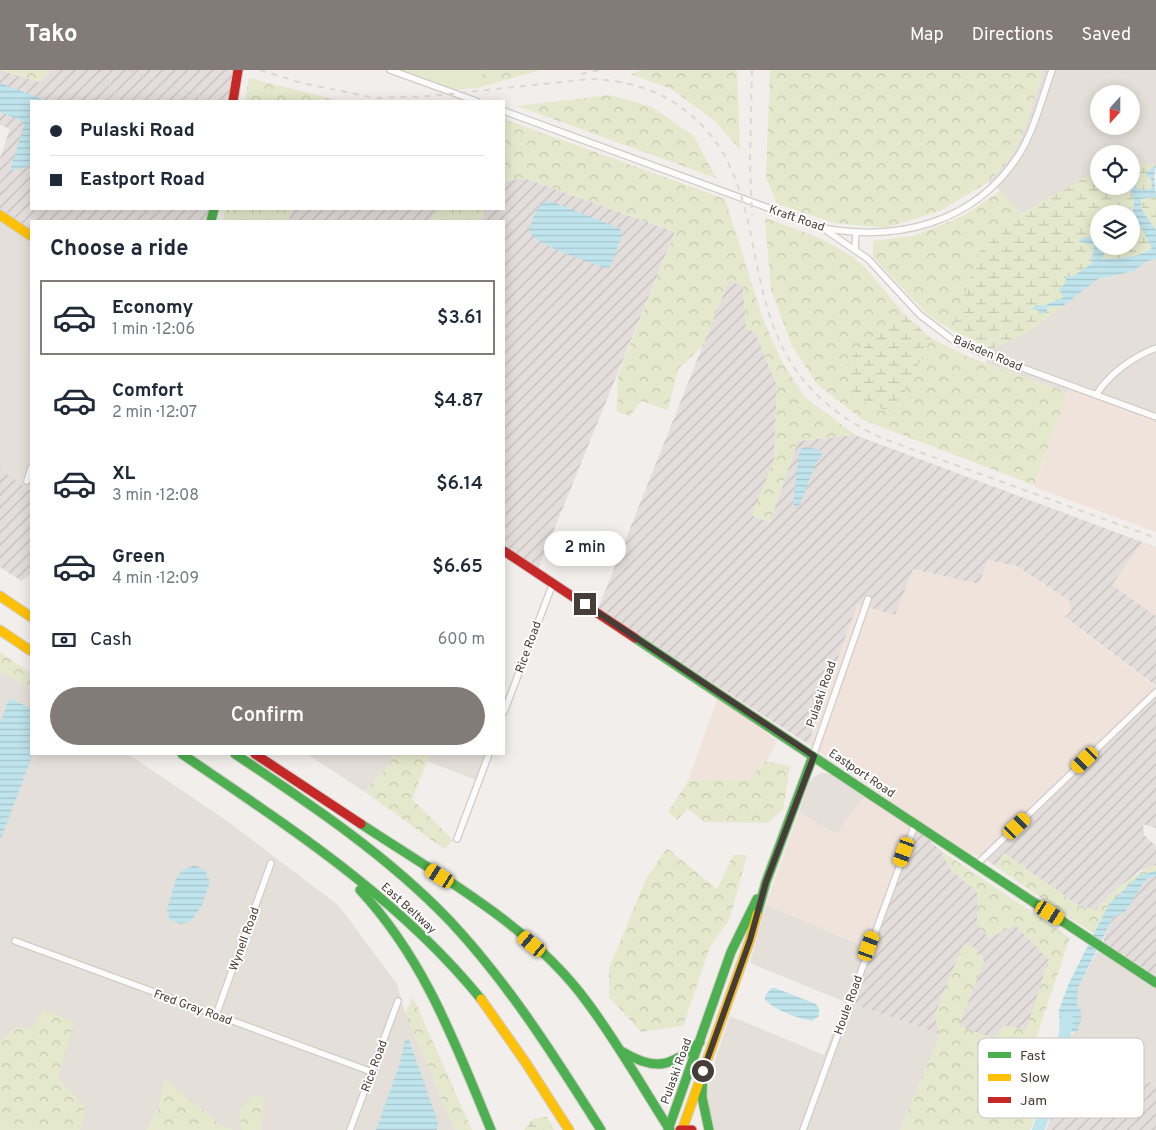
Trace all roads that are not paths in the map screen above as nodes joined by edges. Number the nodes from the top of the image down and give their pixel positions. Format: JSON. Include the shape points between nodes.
{"nodes":[{"id":1,"x":238,"y":70,"type":"edge"},
{"id":2,"x":390,"y":70,"type":"edge"},
{"id":3,"x":1052,"y":70,"type":"edge"},
{"id":4,"x":233,"y":100,"type":"edge"},
{"id":5,"x":473,"y":100,"type":"edge"},
{"id":6,"x":505,"y":111,"type":"edge"},
{"id":7,"x":0,"y":215,"type":"edge"},
{"id":8,"x":822,"y":228,"type":"junction"},
{"id":9,"x":856,"y":233,"type":"junction"},
{"id":10,"x":30,"y":235,"type":"edge"},
{"id":11,"x":855,"y":249,"type":"junction"},
{"id":12,"x":1156,"y":348,"type":"edge"},
{"id":13,"x":1096,"y":395,"type":"junction"},
{"id":14,"x":1156,"y":418,"type":"edge"},
{"id":15,"x":30,"y":471,"type":"edge"},
{"id":16,"x":27,"y":481,"type":"dead end"},
{"id":17,"x":505,"y":552,"type":"edge"},
{"id":18,"x":553,"y":583,"type":"junction"},
{"id":19,"x":0,"y":592,"type":"edge"},
{"id":20,"x":0,"y":596,"type":"edge"},
{"id":21,"x":868,"y":599,"type":"dead end"},
{"id":22,"x":30,"y":610,"type":"edge"},
{"id":23,"x":30,"y":616,"type":"edge"},
{"id":24,"x":0,"y":630,"type":"edge"},
{"id":25,"x":30,"y":650,"type":"edge"},
{"id":26,"x":1156,"y":692,"type":"edge"},
{"id":27,"x":505,"y":709,"type":"edge"},
{"id":28,"x":183,"y":755,"type":"edge"},
{"id":29,"x":236,"y":755,"type":"edge"},
{"id":30,"x":257,"y":755,"type":"edge"},
{"id":31,"x":488,"y":755,"type":"edge"},
{"id":32,"x":814,"y":756,"type":"junction"},
{"id":33,"x":915,"y":824,"type":"junction"},
{"id":34,"x":306,"y":839,"type":"junction"},
{"id":35,"x":457,"y":839,"type":"dead end"},
{"id":36,"x":271,"y":863,"type":"dead end"},
{"id":37,"x":976,"y":865,"type":"junction"},
{"id":38,"x":766,"y":882,"type":"junction"},
{"id":39,"x":15,"y":941,"type":"dead end"},
{"id":40,"x":1156,"y":983,"type":"edge"},
{"id":41,"x":398,"y":1001,"type":"dead end"},
{"id":42,"x":216,"y":1015,"type":"junction"},
{"id":43,"x":700,"y":1042,"type":"junction"},
{"id":44,"x":619,"y":1049,"type":"junction"},
{"id":45,"x":703,"y":1071,"type":"junction"},
{"id":46,"x":372,"y":1072,"type":"junction"},
{"id":47,"x":669,"y":1129,"type":"edge"},
{"id":48,"x":350,"y":1130,"type":"edge"},
{"id":49,"x":492,"y":1130,"type":"edge"},
{"id":50,"x":570,"y":1130,"type":"edge"},
{"id":51,"x":601,"y":1130,"type":"edge"},
{"id":52,"x":684,"y":1130,"type":"edge"},
{"id":53,"x":709,"y":1130,"type":"edge"},
{"id":54,"x":803,"y":1130,"type":"edge"}],
"edges":[{"from":1,"to":4,"type":"main road"},
{"from":2,"to":5,"type":"street"},
{"from":3,"to":9,"type":"street","name":"Kraft Road","via":[[1019,154],[984,194],[950,216],[926,225],[879,234]]},
{"from":6,"to":8,"type":"street","name":"Kraft Road"},
{"from":7,"to":10,"type":"main road"},
{"from":8,"to":9,"type":"street","name":"Kraft Road"},
{"from":8,"to":11,"type":"street","name":"Baisden Road"},
{"from":9,"to":11,"type":"street"},
{"from":11,"to":13,"type":"street","name":"Baisden Road","via":[[942,333],[982,353]]},
{"from":12,"to":13,"type":"street","via":[[1140,354],[1124,366]]},
{"from":13,"to":14,"type":"street","name":"Baisden Road"},
{"from":15,"to":16,"type":"street"},
{"from":17,"to":18,"type":"main road","name":"Eastport Road"},
{"from":18,"to":27,"type":"street","name":"Rice Road"},
{"from":18,"to":32,"type":"main road","name":"Eastport Road"},
{"from":19,"to":22,"type":"main road"},
{"from":20,"to":23,"type":"main road"},
{"from":21,"to":32,"type":"street","name":"Pulaski Road"},
{"from":24,"to":25,"type":"main road"},
{"from":26,"to":37,"type":"street"},
{"from":28,"to":34,"type":"main road","name":"East Beltway"},
{"from":29,"to":51,"type":"main road","name":"East Beltway","via":[[368,846],[420,892],[475,949],[538,1032]]},
{"from":30,"to":44,"type":"main road","via":[[486,907],[547,957],[587,1001]]},
{"from":31,"to":35,"type":"street"},
{"from":32,"to":33,"type":"main road","name":"Eastport Road"},
{"from":32,"to":38,"type":"main road","name":"Pulaski Road"},
{"from":33,"to":37,"type":"main road","name":"Eastport Road"},
{"from":33,"to":54,"type":"street","name":"Houle Road"},
{"from":34,"to":49,"type":"main road","via":[[379,908],[400,936],[449,1030]]},
{"from":34,"to":50,"type":"main road","name":"East Beltway","via":[[393,908],[446,958],[516,1047]]},
{"from":36,"to":42,"type":"street","name":"Wynell Road"},
{"from":37,"to":40,"type":"main road","name":"Eastport Road"},
{"from":38,"to":43,"type":"main road","name":"Pulaski Road","via":[[732,952]]},
{"from":38,"to":45,"type":"main road","name":"Pulaski Road","via":[[750,940]]},
{"from":39,"to":42,"type":"street","name":"Fred Gray Road"},
{"from":41,"to":46,"type":"street","name":"Rice Road"},
{"from":42,"to":46,"type":"street","name":"Fred Gray Road"},
{"from":43,"to":44,"type":"main road","via":[[682,1059],[669,1064],[635,1060]]},
{"from":43,"to":47,"type":"main road","name":"Pulaski Road"},
{"from":44,"to":47,"type":"main road"},
{"from":45,"to":52,"type":"main road","name":"Pulaski Road"},
{"from":45,"to":53,"type":"main road","via":[[702,1097]]},
{"from":46,"to":48,"type":"street","name":"Rice Road"}]}
